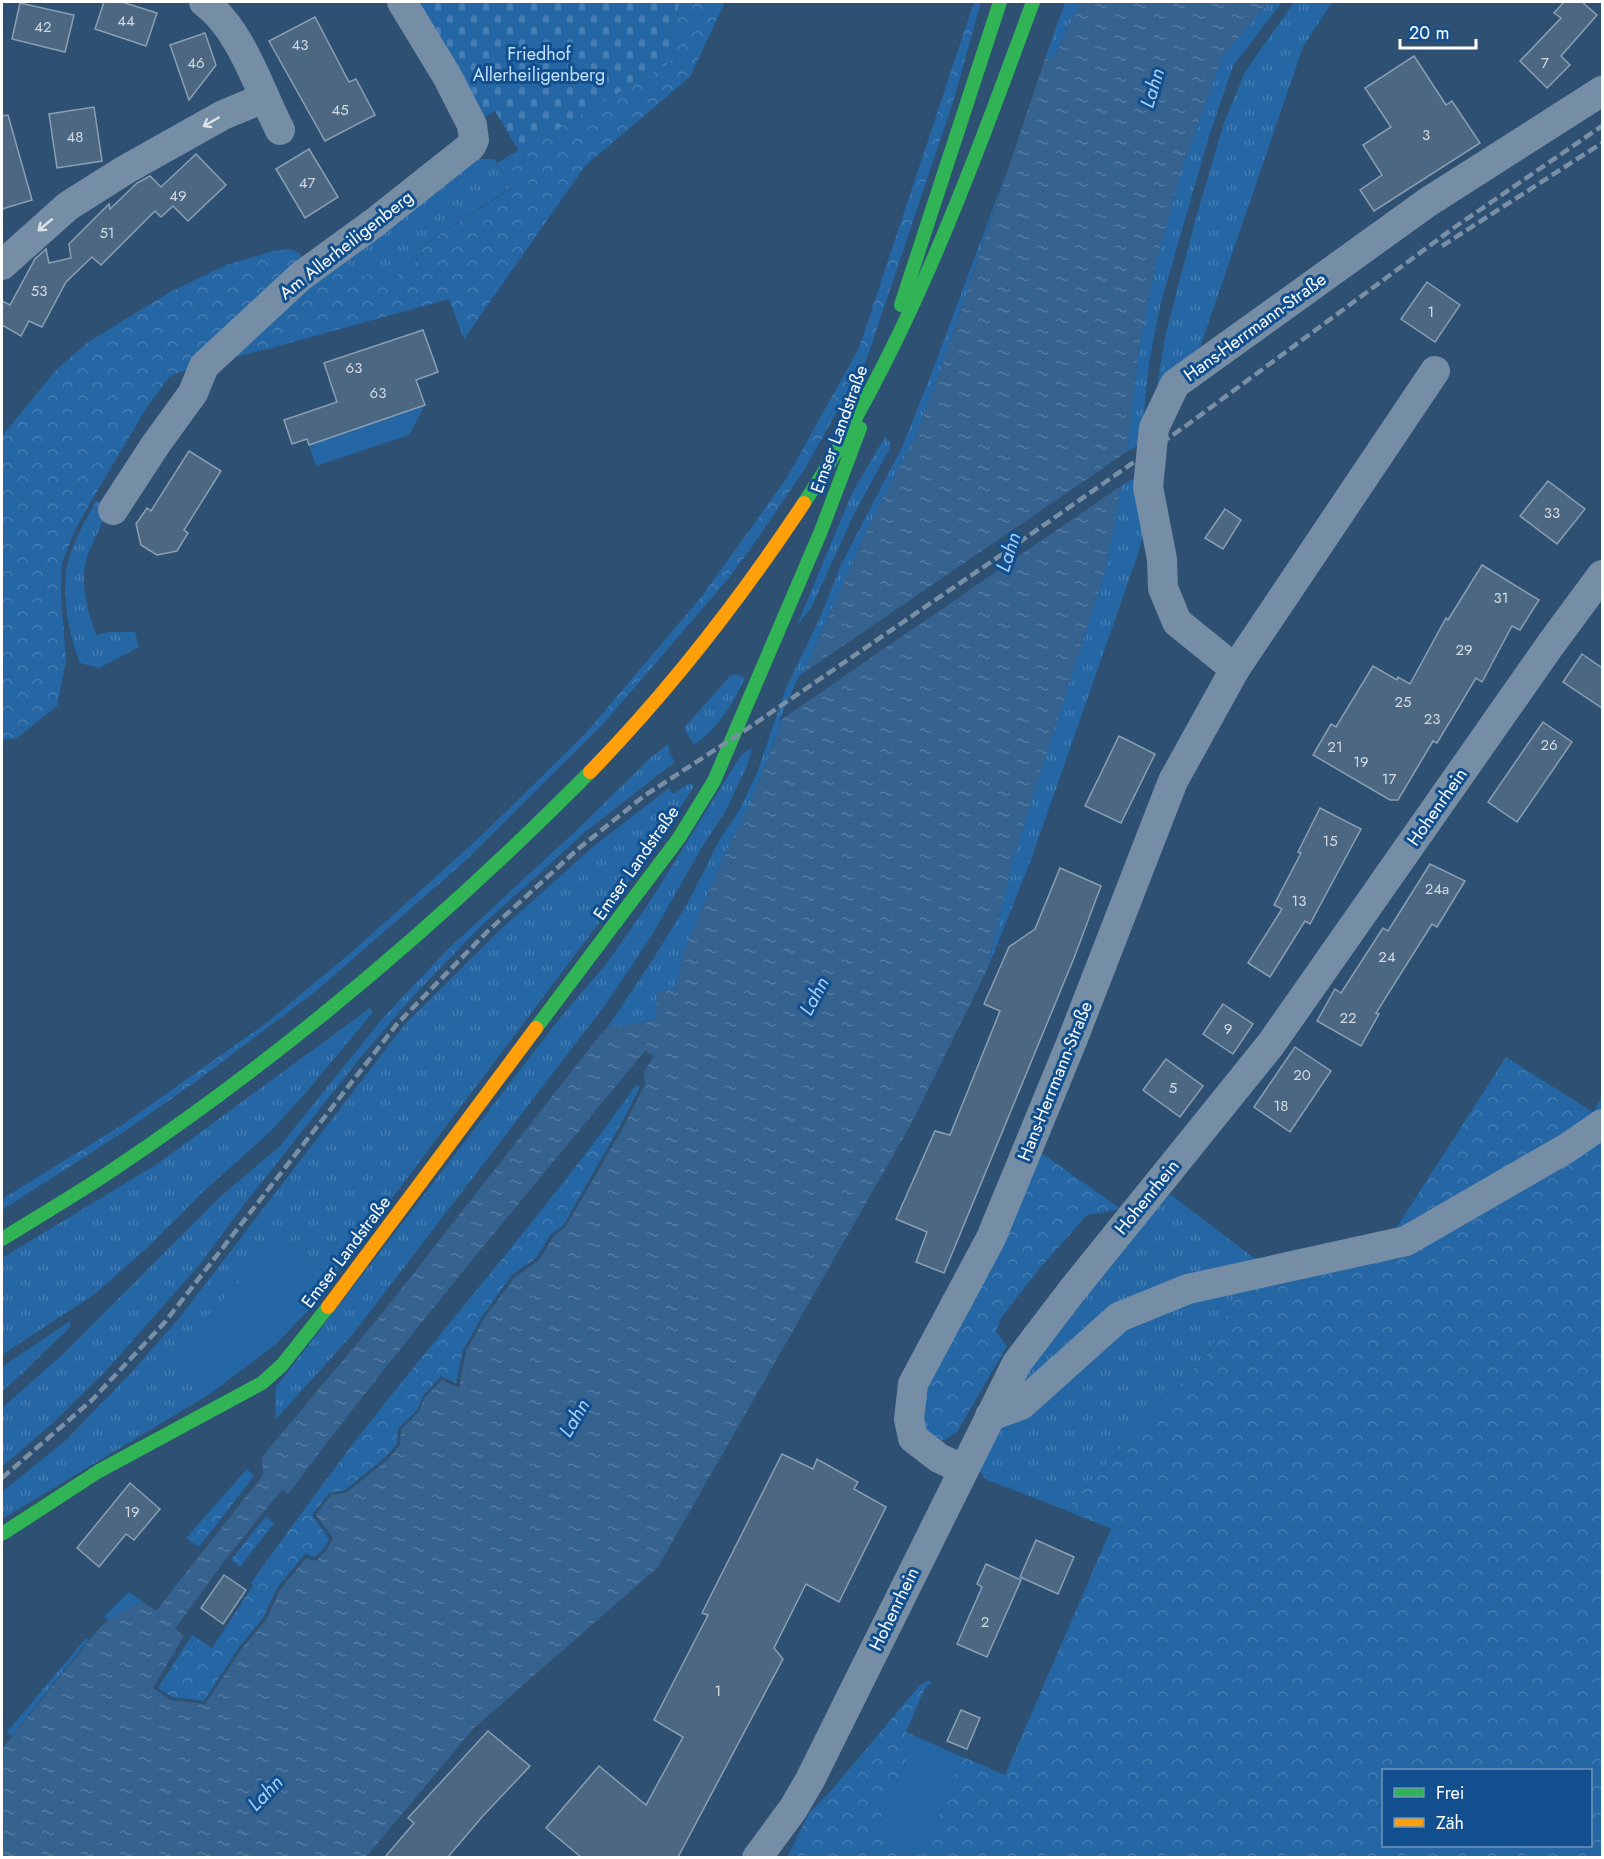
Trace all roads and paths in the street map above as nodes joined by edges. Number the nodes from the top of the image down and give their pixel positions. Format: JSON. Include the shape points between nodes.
{"nodes":[{"id":1,"x":204,"y":2,"type":"edge"},
{"id":2,"x":402,"y":2,"type":"edge"},
{"id":3,"x":1000,"y":2,"type":"edge"},
{"id":4,"x":1033,"y":2,"type":"edge"},
{"id":5,"x":1602,"y":91,"type":"edge"},
{"id":6,"x":264,"y":98,"type":"junction"},
{"id":7,"x":280,"y":130,"type":"dead end"},
{"id":8,"x":2,"y":265,"type":"edge"},
{"id":9,"x":1435,"y":371,"type":"dead end"},
{"id":10,"x":114,"y":510,"type":"dead end"},
{"id":11,"x":1602,"y":575,"type":"edge"},
{"id":12,"x":1235,"y":669,"type":"junction"},
{"id":13,"x":1602,"y":1124,"type":"edge"},
{"id":14,"x":2,"y":1239,"type":"edge"},
{"id":15,"x":990,"y":1416,"type":"junction"},
{"id":16,"x":964,"y":1470,"type":"junction"},
{"id":17,"x":2,"y":1534,"type":"edge"},
{"id":18,"x":757,"y":1857,"type":"edge"}],
"edges":[{"from":1,"to":6,"type":"street","via":[[221,16],[239,43]]},
{"from":2,"to":10,"type":"street","name":"Am Allerheiligenberg","via":[[472,125],[471,146],[301,276],[204,366],[194,393]]},
{"from":3,"to":17,"type":"street","name":"Emser Landstraße","via":[[855,444],[718,770],[679,838],[282,1365],[262,1383],[99,1470]]},
{"from":4,"to":14,"type":"street","via":[[960,199],[914,306],[866,401],[788,528],[653,704],[580,783],[486,874],[331,1008],[205,1105],[111,1171]]},
{"from":5,"to":12,"type":"street","name":"Hans-Herrmann-Straße","via":[[1428,202],[1175,384],[1154,428],[1148,488],[1163,588],[1177,622]]},
{"from":6,"to":7,"type":"street"},
{"from":6,"to":8,"type":"street","one_way":true,"via":[[223,115],[125,170],[78,200]]},
{"from":9,"to":12,"type":"street","name":"Hans-Herrmann-Straße"},
{"from":11,"to":15,"type":"street","name":"Hohenrhein","via":[[1271,1044],[1017,1363]]},
{"from":12,"to":16,"type":"street","name":"Hans-Herrmann-Straße","via":[[1173,780],[992,1238],[913,1384],[909,1419],[913,1438],[939,1458]]},
{"from":13,"to":15,"type":"street","via":[[1406,1240],[1188,1289],[1119,1317],[1021,1405]]},
{"from":15,"to":16,"type":"street","name":"Hohenrhein"},
{"from":16,"to":18,"type":"street","name":"Hohenrhein","via":[[810,1780]]}]}
